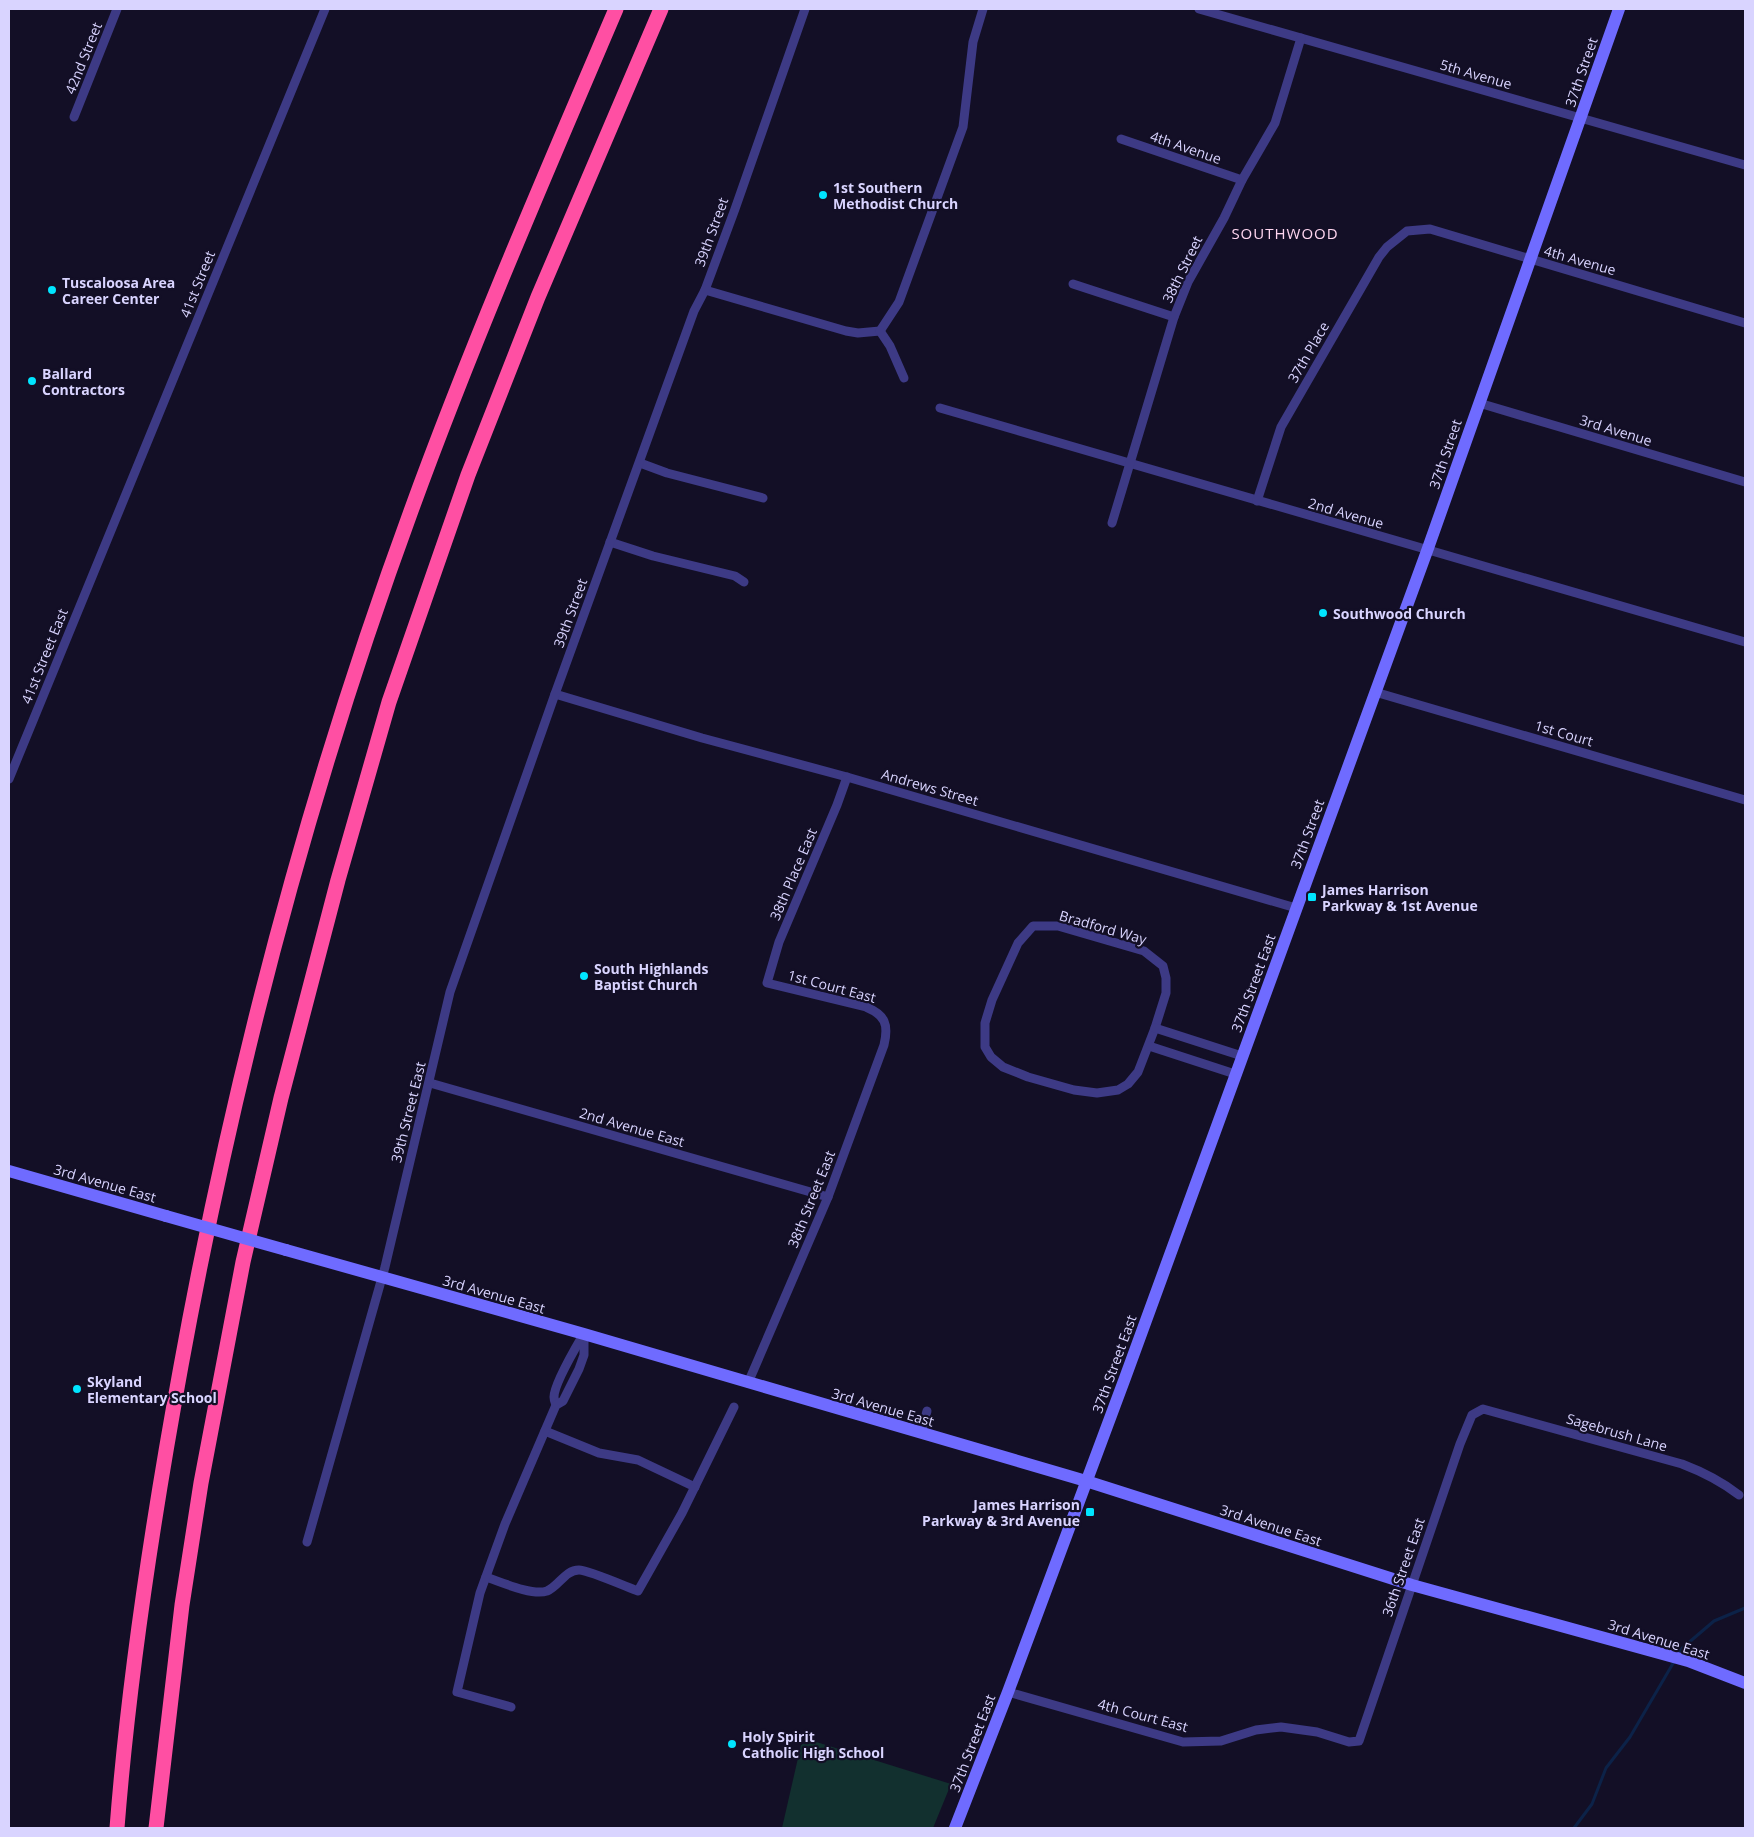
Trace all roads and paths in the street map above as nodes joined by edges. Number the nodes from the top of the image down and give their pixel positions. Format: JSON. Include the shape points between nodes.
{"nodes":[{"id":1,"x":116,"y":9,"type":"edge"},
{"id":2,"x":325,"y":9,"type":"edge"},
{"id":3,"x":616,"y":9,"type":"edge"},
{"id":4,"x":661,"y":9,"type":"edge"},
{"id":5,"x":805,"y":9,"type":"edge"},
{"id":6,"x":983,"y":9,"type":"edge"},
{"id":7,"x":1199,"y":9,"type":"edge"},
{"id":8,"x":1619,"y":9,"type":"edge"},
{"id":9,"x":1301,"y":38,"type":"junction"},
{"id":10,"x":74,"y":117,"type":"dead end"},
{"id":11,"x":1581,"y":118,"type":"junction"},
{"id":12,"x":1121,"y":139,"type":"dead end"},
{"id":13,"x":1745,"y":165,"type":"edge"},
{"id":14,"x":1242,"y":180,"type":"junction"},
{"id":15,"x":1407,"y":231,"type":"joint"},
{"id":16,"x":1531,"y":260,"type":"junction"},
{"id":17,"x":1073,"y":284,"type":"dead end"},
{"id":18,"x":704,"y":290,"type":"junction"},
{"id":19,"x":1174,"y":317,"type":"junction"},
{"id":20,"x":1745,"y":323,"type":"edge"},
{"id":21,"x":880,"y":331,"type":"junction"},
{"id":22,"x":904,"y":378,"type":"dead end"},
{"id":23,"x":1479,"y":403,"type":"junction"},
{"id":24,"x":940,"y":408,"type":"dead end"},
{"id":25,"x":640,"y":463,"type":"junction"},
{"id":26,"x":1131,"y":464,"type":"junction"},
{"id":27,"x":1745,"y":482,"type":"edge"},
{"id":28,"x":762,"y":498,"type":"dead end"},
{"id":29,"x":1257,"y":501,"type":"junction"},
{"id":30,"x":1112,"y":523,"type":"dead end"},
{"id":31,"x":610,"y":542,"type":"junction"},
{"id":32,"x":1428,"y":551,"type":"junction"},
{"id":33,"x":94,"y":570,"type":"joint"},
{"id":34,"x":744,"y":582,"type":"dead end"},
{"id":35,"x":1745,"y":642,"type":"edge"},
{"id":36,"x":1375,"y":692,"type":"junction"},
{"id":37,"x":555,"y":694,"type":"junction"},
{"id":38,"x":847,"y":777,"type":"junction"},
{"id":39,"x":9,"y":779,"type":"edge"},
{"id":40,"x":1745,"y":800,"type":"edge"},
{"id":41,"x":1296,"y":908,"type":"junction"},
{"id":42,"x":767,"y":983,"type":"joint"},
{"id":43,"x":885,"y":1021,"type":"joint"},
{"id":44,"x":1155,"y":1028,"type":"junction"},
{"id":45,"x":1149,"y":1046,"type":"junction"},
{"id":46,"x":1242,"y":1056,"type":"junction"},
{"id":47,"x":1235,"y":1074,"type":"junction"},
{"id":48,"x":430,"y":1083,"type":"junction"},
{"id":49,"x":9,"y":1171,"type":"edge"},
{"id":50,"x":828,"y":1197,"type":"junction"},
{"id":51,"x":382,"y":1278,"type":"junction"},
{"id":52,"x":584,"y":1334,"type":"junction"},
{"id":53,"x":748,"y":1383,"type":"junction"},
{"id":54,"x":556,"y":1405,"type":"junction"},
{"id":55,"x":734,"y":1407,"type":"dead end"},
{"id":56,"x":1483,"y":1410,"type":"joint"},
{"id":57,"x":927,"y":1411,"type":"dead end"},
{"id":58,"x":545,"y":1431,"type":"junction"},
{"id":59,"x":921,"y":1433,"type":"junction"},
{"id":60,"x":1086,"y":1481,"type":"junction"},
{"id":61,"x":695,"y":1487,"type":"junction"},
{"id":62,"x":1739,"y":1494,"type":"dead end"},
{"id":63,"x":307,"y":1542,"type":"dead end"},
{"id":64,"x":486,"y":1577,"type":"junction"},
{"id":65,"x":1412,"y":1585,"type":"junction"},
{"id":66,"x":1745,"y":1683,"type":"edge"},
{"id":67,"x":1008,"y":1692,"type":"junction"},
{"id":68,"x":511,"y":1707,"type":"dead end"},
{"id":69,"x":1359,"y":1740,"type":"joint"},
{"id":70,"x":164,"y":1762,"type":"junction"},
{"id":71,"x":121,"y":1778,"type":"junction"},
{"id":72,"x":110,"y":1828,"type":"edge"},
{"id":73,"x":117,"y":1828,"type":"edge"},
{"id":74,"x":156,"y":1828,"type":"edge"},
{"id":75,"x":166,"y":1828,"type":"edge"},
{"id":76,"x":955,"y":1828,"type":"edge"}],
"edges":[{"from":1,"to":10,"type":"street","name":"42nd Street"},
{"from":2,"to":33,"type":"street","name":"41st Street"},
{"from":3,"to":71,"type":"highway","via":[[500,281],[410,513],[367,637],[296,865],[223,1152],[192,1307],[154,1518]]},
{"from":4,"to":70,"type":"highway","via":[[538,297],[468,475],[370,762],[281,1098],[243,1262],[201,1483],[182,1605]]},
{"from":5,"to":18,"type":"street","name":"39th Street"},
{"from":6,"to":21,"type":"street","via":[[973,42],[963,127],[899,302]]},
{"from":7,"to":9,"type":"street","name":"5th Avenue"},
{"from":8,"to":11,"type":"street","name":"37th Street"},
{"from":9,"to":11,"type":"street","name":"5th Avenue"},
{"from":9,"to":14,"type":"street","name":"38th Street","via":[[1274,123]]},
{"from":11,"to":13,"type":"street","name":"5th Avenue"},
{"from":11,"to":16,"type":"street","name":"37th Street"},
{"from":12,"to":14,"type":"street","name":"4th Avenue"},
{"from":14,"to":19,"type":"street","name":"38th Street","via":[[1188,282]]},
{"from":15,"to":16,"type":"street","name":"4th Avenue","via":[[1430,229]]},
{"from":15,"to":29,"type":"street","name":"37th Place","via":[[1386,247],[1379,257],[1281,427]]},
{"from":16,"to":20,"type":"street","name":"4th Avenue"},
{"from":16,"to":23,"type":"street","name":"37th Street"},
{"from":17,"to":19,"type":"street"},
{"from":18,"to":21,"type":"street","via":[[846,331]]},
{"from":18,"to":25,"type":"street","name":"39th Street"},
{"from":19,"to":26,"type":"street","name":"38th Street"},
{"from":21,"to":22,"type":"street"},
{"from":23,"to":27,"type":"street","name":"3rd Avenue"},
{"from":23,"to":32,"type":"street","name":"37th Street"},
{"from":24,"to":26,"type":"street","name":"2nd Avenue"},
{"from":25,"to":28,"type":"street"},
{"from":25,"to":31,"type":"street","name":"39th Street"},
{"from":26,"to":29,"type":"street","name":"2nd Avenue"},
{"from":26,"to":30,"type":"street","name":"38th Street"},
{"from":29,"to":32,"type":"street","name":"2nd Avenue"},
{"from":31,"to":34,"type":"street","via":[[735,576]]},
{"from":31,"to":37,"type":"street","name":"39th Street"},
{"from":32,"to":35,"type":"street","name":"2nd Avenue"},
{"from":32,"to":36,"type":"street","name":"37th Street"},
{"from":33,"to":39,"type":"street","name":"41st Street East"},
{"from":36,"to":40,"type":"street","name":"1st Court"},
{"from":36,"to":41,"type":"street","name":"37th Street"},
{"from":37,"to":38,"type":"street","name":"Andrews Street","via":[[711,741]]},
{"from":37,"to":48,"type":"street","name":"39th Street East","via":[[450,992]]},
{"from":38,"to":41,"type":"street","name":"Andrews Street"},
{"from":38,"to":42,"type":"street","name":"38th Place East","via":[[779,942]]},
{"from":41,"to":46,"type":"street","name":"37th Street East"},
{"from":42,"to":43,"type":"street","name":"1st Court East","via":[[854,1003],[877,1012]]},
{"from":43,"to":50,"type":"street","name":"38th Street East","via":[[884,1045]]},
{"from":44,"to":45,"type":"street","name":"Bradford Way"},
{"from":44,"to":45,"type":"street","name":"Bradford Way","via":[[1166,993],[1163,966],[1144,951],[1058,926],[1033,926],[1018,943],[985,1023],[985,1047],[1003,1067],[1074,1090],[1098,1093],[1118,1090],[1138,1072]]},
{"from":44,"to":46,"type":"street"},
{"from":45,"to":47,"type":"street"},
{"from":46,"to":47,"type":"street","name":"37th Street East"},
{"from":47,"to":60,"type":"street","name":"37th Street East"},
{"from":48,"to":50,"type":"street","name":"2nd Avenue East"},
{"from":48,"to":51,"type":"street","name":"39th Street East"},
{"from":49,"to":51,"type":"street","name":"3rd Avenue East","bridge":true},
{"from":50,"to":53,"type":"street","name":"38th Street East"},
{"from":51,"to":52,"type":"street","name":"3rd Avenue East"},
{"from":51,"to":63,"type":"street","name":"39th Street East"},
{"from":52,"to":53,"type":"street","name":"3rd Avenue East"},
{"from":52,"to":54,"type":"street","via":[[561,1378],[554,1396]]},
{"from":52,"to":54,"type":"street","via":[[584,1355],[563,1401]]},
{"from":53,"to":59,"type":"street","name":"3rd Avenue East"},
{"from":54,"to":58,"type":"street"},
{"from":55,"to":61,"type":"street"},
{"from":56,"to":62,"type":"street","name":"Sagebrush Lane","via":[[1682,1464],[1706,1473]]},
{"from":56,"to":65,"type":"street","name":"36th Street East","via":[[1472,1415],[1460,1444]]},
{"from":57,"to":59,"type":"street"},
{"from":58,"to":61,"type":"street","via":[[599,1452],[646,1462]]},
{"from":58,"to":64,"type":"street"},
{"from":59,"to":60,"type":"street","name":"3rd Avenue East"},
{"from":60,"to":65,"type":"street","name":"3rd Avenue East"},
{"from":60,"to":67,"type":"street","name":"37th Street East"},
{"from":61,"to":64,"type":"street","via":[[638,1591],[579,1570],[568,1574],[548,1591],[541,1592]]},
{"from":64,"to":68,"type":"street","via":[[457,1692]]},
{"from":65,"to":66,"type":"street","name":"3rd Avenue East","via":[[1688,1661]]},
{"from":65,"to":69,"type":"street","name":"36th Street East"},
{"from":67,"to":69,"type":"street","name":"4th Court East","via":[[1183,1742],[1221,1741],[1256,1730],[1281,1727],[1306,1729],[1349,1742]]},
{"from":67,"to":76,"type":"street","name":"37th Street East"},
{"from":70,"to":74,"type":"highway"},
{"from":70,"to":75,"type":"highway"},
{"from":71,"to":72,"type":"highway"},
{"from":71,"to":73,"type":"highway"}]}
